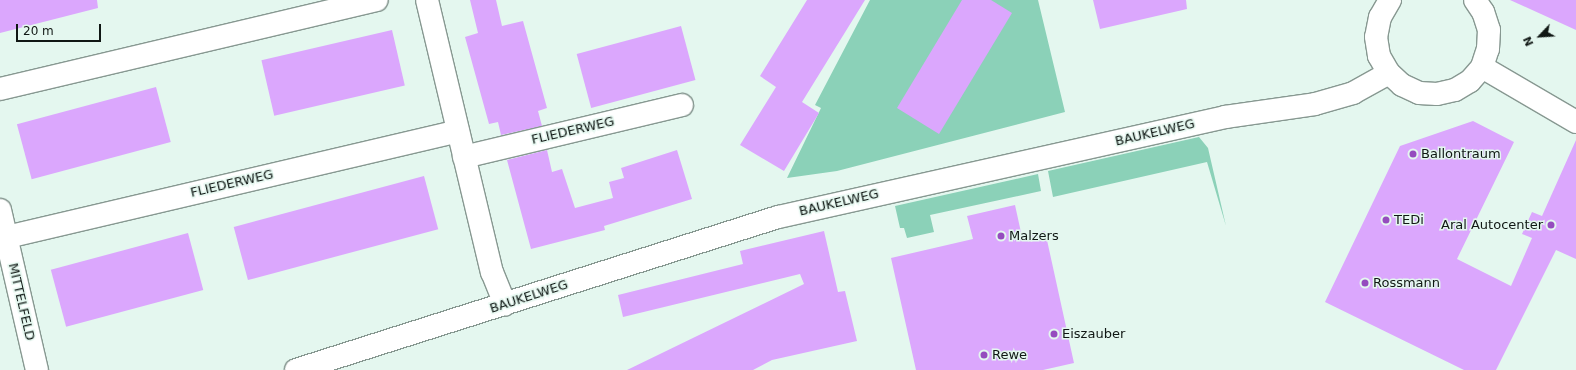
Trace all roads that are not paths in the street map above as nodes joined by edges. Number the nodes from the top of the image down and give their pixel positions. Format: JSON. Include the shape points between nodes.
{"nodes":[{"id":1,"x":377,"y":0,"type":"edge"},
{"id":2,"x":426,"y":0,"type":"edge"},
{"id":3,"x":1390,"y":0,"type":"edge"},
{"id":4,"x":1475,"y":0,"type":"edge"},
{"id":5,"x":1482,"y":67,"type":"junction"},
{"id":6,"x":1389,"y":73,"type":"junction"},
{"id":7,"x":0,"y":89,"type":"edge"},
{"id":8,"x":682,"y":105,"type":"dead end"},
{"id":9,"x":1576,"y":122,"type":"edge"},
{"id":10,"x":458,"y":131,"type":"junction"},
{"id":11,"x":464,"y":157,"type":"junction"},
{"id":12,"x":0,"y":210,"type":"edge"},
{"id":13,"x":7,"y":237,"type":"junction"},
{"id":14,"x":505,"y":304,"type":"junction"},
{"id":15,"x":37,"y":370,"type":"edge"},
{"id":16,"x":296,"y":370,"type":"edge"}],
"edges":[{"from":1,"to":7,"type":"street"},
{"from":2,"to":10,"type":"street"},
{"from":3,"to":6,"type":"street","via":[[1380,17],[1376,37],[1379,56]]},
{"from":4,"to":5,"type":"street","via":[[1484,12],[1489,30],[1488,49]]},
{"from":5,"to":6,"type":"street","via":[[1470,81],[1455,90],[1437,94],[1419,93],[1402,86]]},
{"from":5,"to":9,"type":"street"},
{"from":6,"to":14,"type":"street","name":"BAUKELWEG","via":[[1353,93],[1315,104],[1225,117],[778,217]]},
{"from":8,"to":11,"type":"street","name":"FLIEDERWEG"},
{"from":10,"to":11,"type":"street"},
{"from":10,"to":13,"type":"street","name":"FLIEDERWEG"},
{"from":11,"to":14,"type":"street","via":[[492,272]]},
{"from":12,"to":13,"type":"street","name":"MITTELFELD"},
{"from":13,"to":15,"type":"street","name":"MITTELFELD"},
{"from":14,"to":16,"type":"street","name":"BAUKELWEG"}]}
